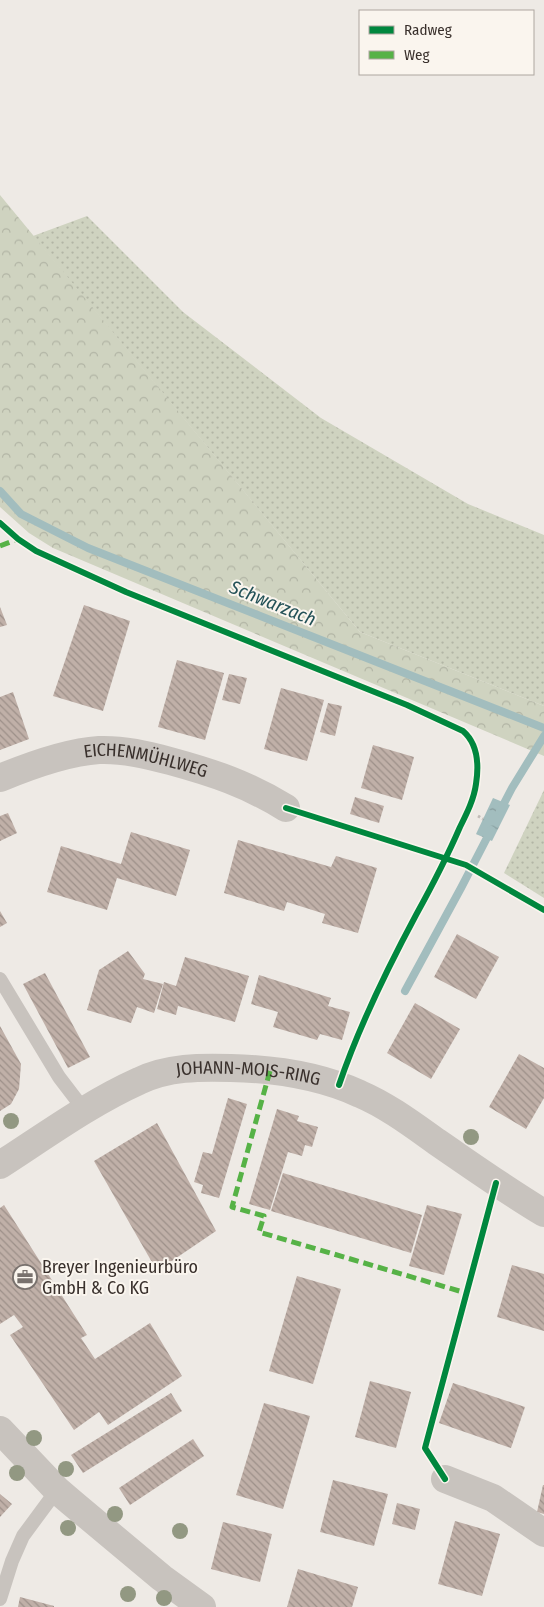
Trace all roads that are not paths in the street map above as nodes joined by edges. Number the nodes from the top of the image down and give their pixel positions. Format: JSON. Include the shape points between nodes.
{"nodes":[{"id":1,"x":0,"y":778,"type":"edge"},
{"id":2,"x":286,"y":808,"type":"dead end"},
{"id":3,"x":0,"y":978,"type":"edge"},
{"id":4,"x":85,"y":1111,"type":"junction"},
{"id":5,"x":0,"y":1165,"type":"edge"},
{"id":6,"x":544,"y":1213,"type":"edge"},
{"id":7,"x":0,"y":1430,"type":"edge"},
{"id":8,"x":446,"y":1479,"type":"dead end"},
{"id":9,"x":57,"y":1490,"type":"junction"},
{"id":10,"x":544,"y":1533,"type":"edge"},
{"id":11,"x":0,"y":1599,"type":"edge"},
{"id":12,"x":202,"y":1607,"type":"edge"}],
"edges":[{"from":1,"to":2,"type":"street","name":"EICHENMÜHLWEG","via":[[72,754],[122,750],[214,773]]},
{"from":3,"to":4,"type":"lane","via":[[59,1077]]},
{"from":4,"to":5,"type":"street","name":"JOHANN-MOIS-RING"},
{"from":4,"to":6,"type":"street","name":"JOHANN-MOIS-RING","via":[[140,1080],[173,1070],[237,1068],[297,1075],[362,1094]]},
{"from":7,"to":9,"type":"street"},
{"from":8,"to":10,"type":"street","via":[[493,1498]]},
{"from":9,"to":11,"type":"lane","via":[[24,1536]]},
{"from":9,"to":12,"type":"street","via":[[162,1578]]}]}
